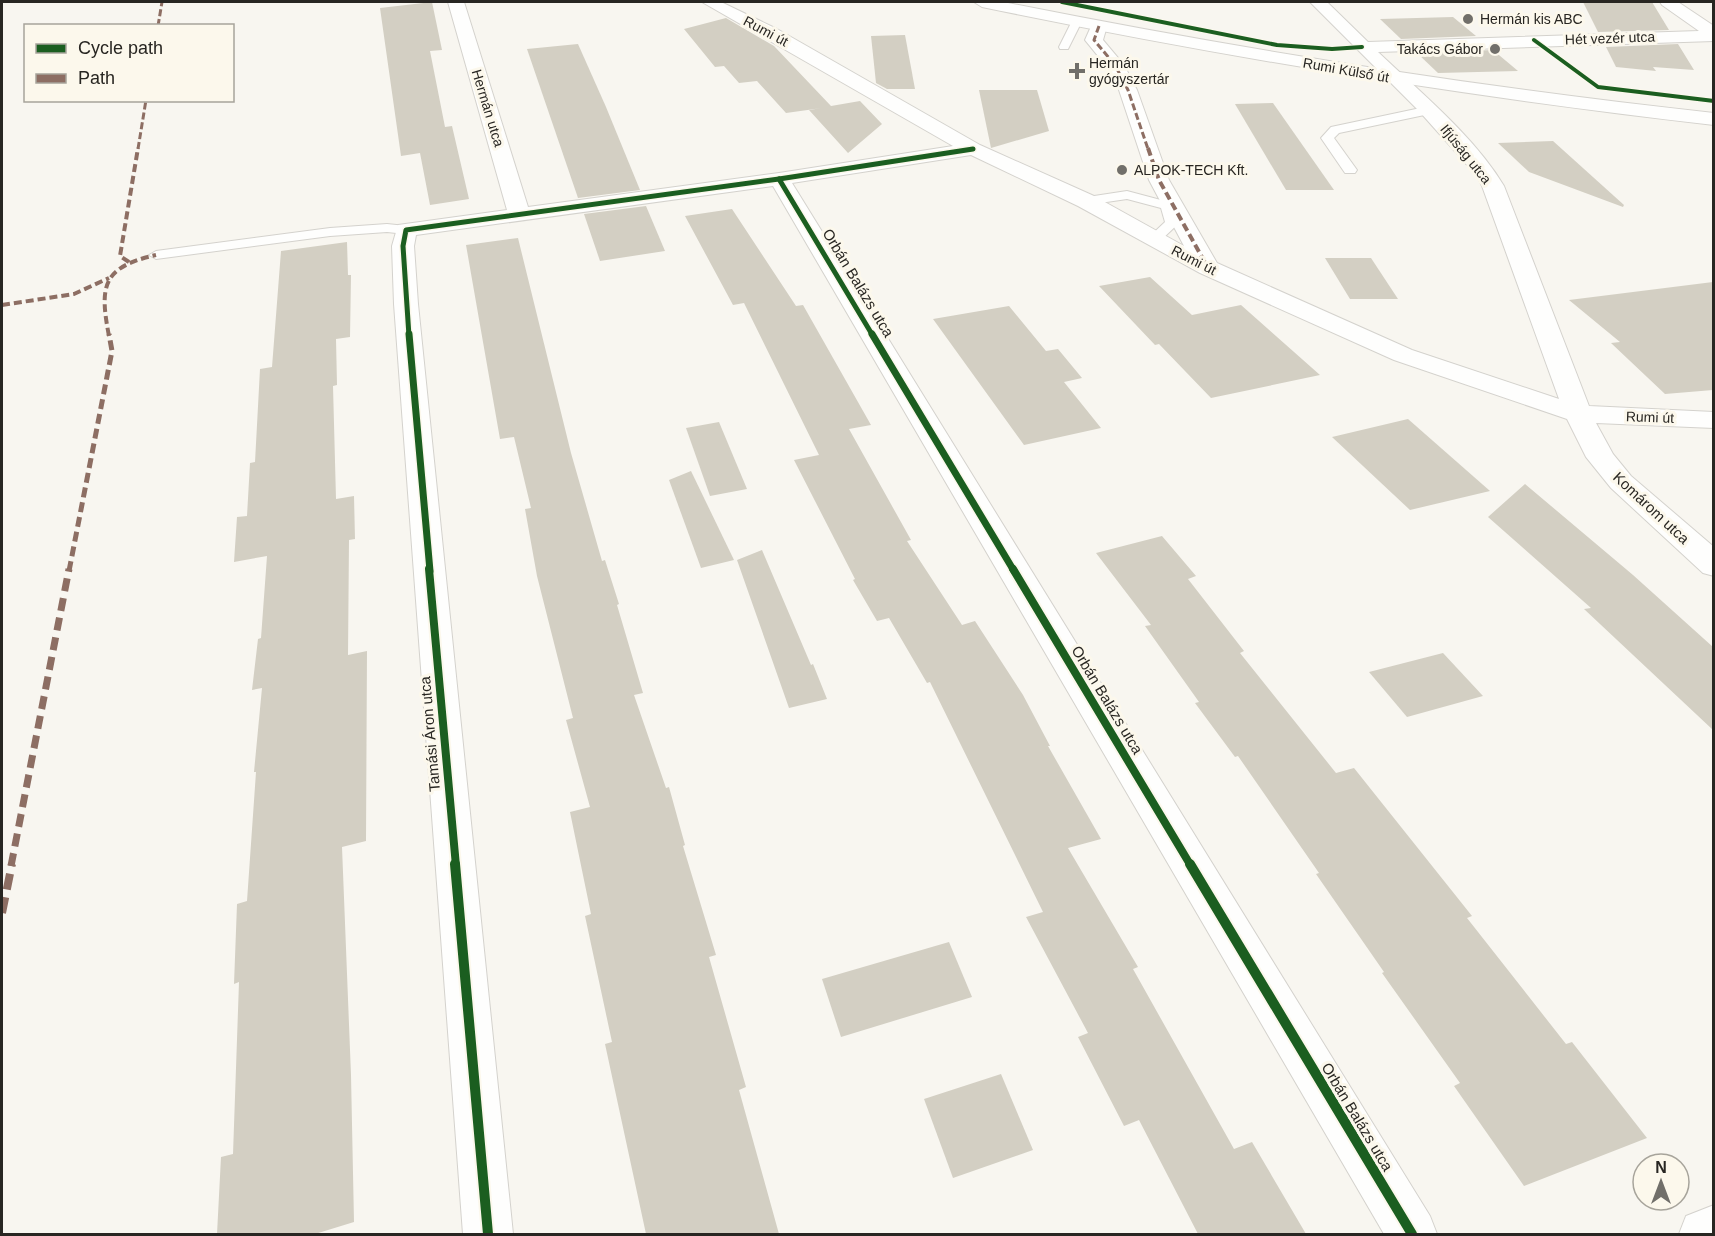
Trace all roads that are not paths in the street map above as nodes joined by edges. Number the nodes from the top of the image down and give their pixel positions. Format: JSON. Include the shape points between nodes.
{"nodes":[{"id":1,"x":456,"y":2,"type":"edge"},
{"id":2,"x":710,"y":2,"type":"edge"},
{"id":3,"x":982,"y":2,"type":"edge"},
{"id":4,"x":1318,"y":2,"type":"edge"},
{"id":5,"x":1668,"y":2,"type":"edge"},
{"id":6,"x":1077,"y":21,"type":"junction"},
{"id":7,"x":1099,"y":26,"type":"junction"},
{"id":8,"x":1713,"y":35,"type":"edge"},
{"id":9,"x":1064,"y":47,"type":"dead end"},
{"id":10,"x":1362,"y":47,"type":"junction"},
{"id":11,"x":1394,"y":79,"type":"junction"},
{"id":12,"x":1430,"y":110,"type":"junction"},
{"id":13,"x":1713,"y":119,"type":"edge"},
{"id":14,"x":973,"y":149,"type":"junction"},
{"id":15,"x":1350,"y":170,"type":"dead end"},
{"id":16,"x":779,"y":179,"type":"junction"},
{"id":17,"x":1086,"y":201,"type":"junction"},
{"id":18,"x":519,"y":214,"type":"junction"},
{"id":19,"x":406,"y":230,"type":"junction"},
{"id":20,"x":1154,"y":239,"type":"junction"},
{"id":21,"x":156,"y":255,"type":"dead end"},
{"id":22,"x":1208,"y":268,"type":"junction"},
{"id":23,"x":1578,"y":414,"type":"junction"},
{"id":24,"x":1713,"y":420,"type":"edge"},
{"id":25,"x":1713,"y":565,"type":"edge"},
{"id":26,"x":1713,"y":1230,"type":"edge"},
{"id":27,"x":488,"y":1234,"type":"edge"},
{"id":28,"x":1412,"y":1234,"type":"edge"},
{"id":29,"x":1704,"y":1234,"type":"edge"}],
"edges":[{"from":1,"to":18,"type":"street","name":"Hermán utca"},
{"from":2,"to":14,"type":"street","name":"Rumi út"},
{"from":3,"to":6,"type":"street","name":"Rumi Külső út"},
{"from":4,"to":10,"type":"street","name":"Ifjúság utca"},
{"from":5,"to":8,"type":"street"},
{"from":6,"to":7,"type":"street","name":"Rumi Külső út"},
{"from":6,"to":9,"type":"lane"},
{"from":7,"to":11,"type":"street","name":"Rumi Külső út"},
{"from":7,"to":22,"type":"street","via":[[1094,40],[1115,64],[1128,90],[1159,180]]},
{"from":8,"to":10,"type":"street","name":"Hét vezér utca"},
{"from":10,"to":11,"type":"street","name":"Ifjúság utca"},
{"from":11,"to":12,"type":"street","name":"Ifjúság utca"},
{"from":11,"to":13,"type":"street","name":"Rumi Külső út"},
{"from":12,"to":15,"type":"lane","via":[[1335,130],[1327,138]]},
{"from":12,"to":23,"type":"street","name":"Ifjúság utca","via":[[1493,186]]},
{"from":14,"to":16,"type":"street"},
{"from":14,"to":17,"type":"street","name":"Rumi út"},
{"from":16,"to":18,"type":"street"},
{"from":16,"to":28,"type":"street","name":"Orbán Balázs utca"},
{"from":17,"to":20,"type":"street","name":"Rumi út"},
{"from":17,"to":20,"type":"lane","via":[[1120,193],[1167,206],[1172,223]]},
{"from":18,"to":19,"type":"street"},
{"from":19,"to":21,"type":"lane","via":[[330,232]]},
{"from":19,"to":27,"type":"street","name":"Tamási Áron utca","via":[[406,304]]},
{"from":20,"to":22,"type":"street","name":"Rumi út"},
{"from":22,"to":23,"type":"street","name":"Rumi út","via":[[1402,355]]},
{"from":23,"to":24,"type":"street","name":"Rumi út"},
{"from":23,"to":25,"type":"street","name":"Komárom utca","via":[[1600,457],[1621,482]]},
{"from":26,"to":29,"type":"street"}]}
